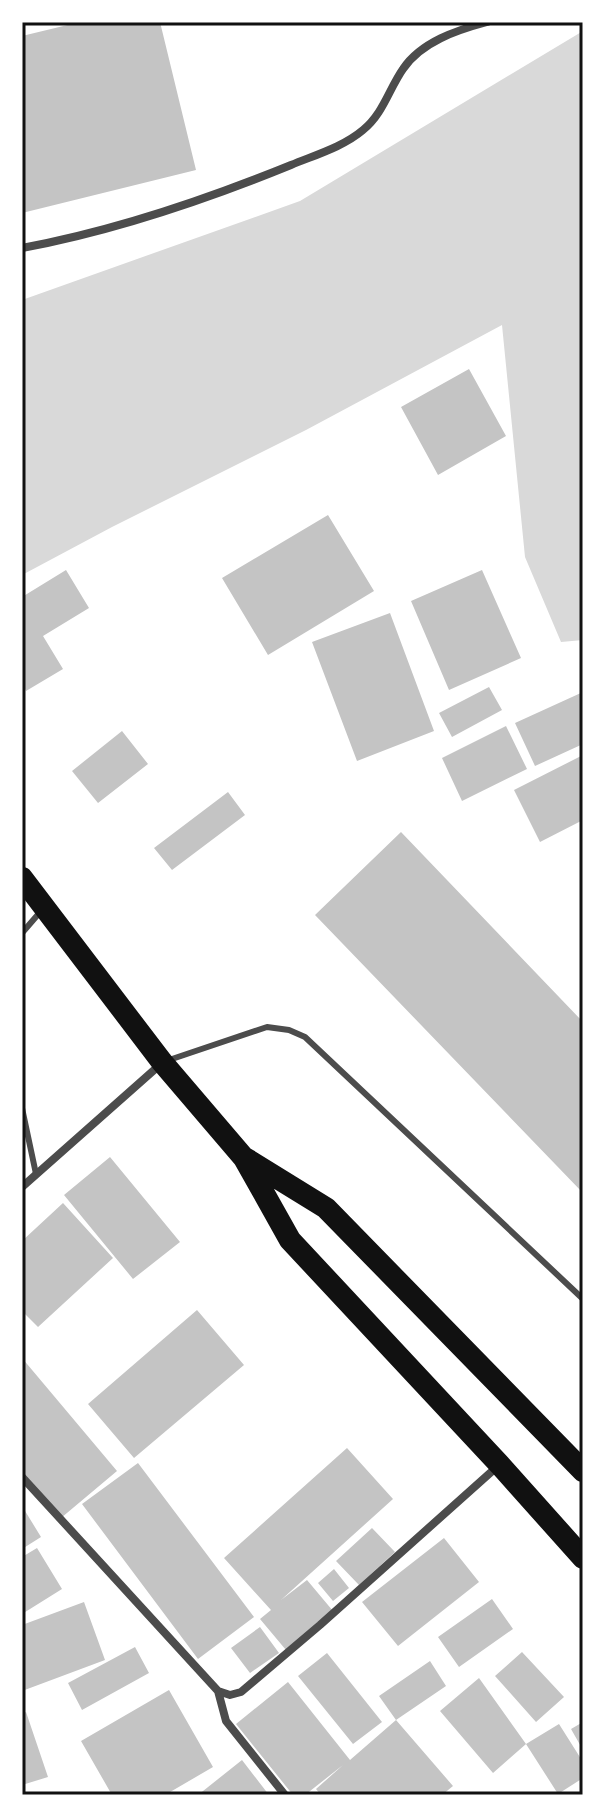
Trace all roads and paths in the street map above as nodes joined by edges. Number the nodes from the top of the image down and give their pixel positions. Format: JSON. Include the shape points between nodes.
{"nodes":[{"id":1,"x":487,"y":22,"type":"edge"},
{"id":2,"x":22,"y":248,"type":"edge"},
{"id":3,"x":22,"y":878,"type":"edge"},
{"id":4,"x":43,"y":909,"type":"junction"},
{"id":5,"x":22,"y":933,"type":"edge"},
{"id":6,"x":162,"y":1062,"type":"junction"},
{"id":7,"x":22,"y":1108,"type":"edge"},
{"id":8,"x":244,"y":1158,"type":"junction"},
{"id":9,"x":37,"y":1175,"type":"junction"},
{"id":10,"x":22,"y":1187,"type":"edge"},
{"id":11,"x":583,"y":1299,"type":"edge"},
{"id":12,"x":500,"y":1465,"type":"junction"},
{"id":13,"x":583,"y":1471,"type":"edge"},
{"id":14,"x":22,"y":1477,"type":"edge"},
{"id":15,"x":583,"y":1558,"type":"edge"},
{"id":16,"x":218,"y":1691,"type":"junction"},
{"id":17,"x":285,"y":1795,"type":"edge"}],
"edges":[{"from":1,"to":2,"type":"street","via":[[421,50],[403,67],[381,110],[339,145],[211,197]]},
{"from":3,"to":4,"type":"highway"},
{"from":4,"to":5,"type":"lane"},
{"from":4,"to":6,"type":"highway"},
{"from":6,"to":8,"type":"highway"},
{"from":6,"to":9,"type":"street"},
{"from":6,"to":11,"type":"lane","via":[[267,1027],[305,1037]]},
{"from":7,"to":9,"type":"lane"},
{"from":8,"to":12,"type":"highway","via":[[290,1240]]},
{"from":8,"to":13,"type":"highway","via":[[326,1208]]},
{"from":9,"to":10,"type":"street"},
{"from":12,"to":15,"type":"highway"},
{"from":12,"to":16,"type":"street","via":[[241,1692]]},
{"from":14,"to":16,"type":"street"},
{"from":16,"to":17,"type":"street","via":[[226,1721]]}]}
